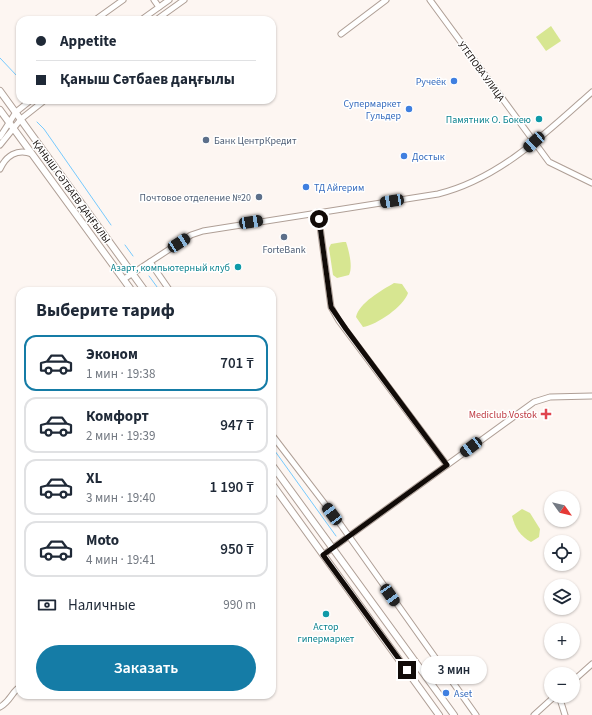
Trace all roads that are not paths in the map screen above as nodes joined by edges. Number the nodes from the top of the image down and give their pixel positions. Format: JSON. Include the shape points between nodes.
{"nodes":[{"id":1,"x":122,"y":0,"type":"edge"},
{"id":2,"x":154,"y":0,"type":"edge"},
{"id":3,"x":169,"y":0,"type":"edge"},
{"id":4,"x":184,"y":0,"type":"edge"},
{"id":5,"x":386,"y":0,"type":"edge"},
{"id":6,"x":430,"y":0,"type":"edge"},
{"id":7,"x":159,"y":7,"type":"junction"},
{"id":8,"x":101,"y":16,"type":"edge"},
{"id":9,"x":147,"y":16,"type":"edge"},
{"id":10,"x":162,"y":16,"type":"edge"},
{"id":11,"x":341,"y":34,"type":"dead end"},
{"id":12,"x":0,"y":91,"type":"edge"},
{"id":13,"x":592,"y":92,"type":"edge"},
{"id":14,"x":26,"y":104,"type":"edge"},
{"id":15,"x":40,"y":104,"type":"edge"},
{"id":16,"x":0,"y":110,"type":"edge"},
{"id":17,"x":16,"y":112,"type":"junction"},
{"id":18,"x":21,"y":119,"type":"junction"},
{"id":19,"x":9,"y":121,"type":"junction"},
{"id":20,"x":13,"y":127,"type":"junction"},
{"id":21,"x":0,"y":137,"type":"edge"},
{"id":22,"x":534,"y":142,"type":"junction"},
{"id":23,"x":0,"y":145,"type":"edge"},
{"id":24,"x":33,"y":155,"type":"junction"},
{"id":25,"x":0,"y":169,"type":"edge"},
{"id":26,"x":592,"y":183,"type":"edge"},
{"id":27,"x":318,"y":212,"type":"junction"},
{"id":28,"x":150,"y":262,"type":"junction"},
{"id":29,"x":133,"y":274,"type":"junction"},
{"id":30,"x":124,"y":279,"type":"junction"},
{"id":31,"x":129,"y":287,"type":"edge"},
{"id":32,"x":142,"y":287,"type":"edge"},
{"id":33,"x":167,"y":287,"type":"edge"},
{"id":34,"x":592,"y":396,"type":"edge"},
{"id":35,"x":276,"y":440,"type":"edge"},
{"id":36,"x":447,"y":465,"type":"junction"},
{"id":37,"x":276,"y":471,"type":"edge"},
{"id":38,"x":276,"y":490,"type":"edge"},
{"id":39,"x":349,"y":537,"type":"junction"},
{"id":40,"x":333,"y":549,"type":"junction"},
{"id":41,"x":323,"y":555,"type":"junction"},
{"id":42,"x":592,"y":664,"type":"edge"},
{"id":43,"x":580,"y":675,"type":"edge"},
{"id":44,"x":16,"y":689,"type":"edge"},
{"id":45,"x":547,"y":703,"type":"edge"},
{"id":46,"x":561,"y":703,"type":"edge"},
{"id":47,"x":0,"y":707,"type":"edge"},
{"id":48,"x":439,"y":715,"type":"edge"},
{"id":49,"x":454,"y":715,"type":"edge"},
{"id":50,"x":476,"y":715,"type":"edge"},
{"id":51,"x":534,"y":715,"type":"edge"},
{"id":52,"x":565,"y":715,"type":"edge"}],
"edges":[{"from":1,"to":8,"type":"street"},
{"from":2,"to":7,"type":"street"},
{"from":3,"to":7,"type":"street"},
{"from":4,"to":10,"type":"street"},
{"from":5,"to":11,"type":"street"},
{"from":6,"to":22,"type":"street","name":"УТЕПОВА УЛИЦА"},
{"from":7,"to":9,"type":"street"},
{"from":12,"to":17,"type":"main road","name":"ҚАНЫШ СӘТБАЕВ ДАҢҒЫЛЫ"},
{"from":13,"to":22,"type":"street"},
{"from":14,"to":17,"type":"street"},
{"from":15,"to":18,"type":"street"},
{"from":16,"to":19,"type":"main road","name":"ҚАНЫШ СӘТБАЕВ ДАҢҒЫЛЫ"},
{"from":17,"to":18,"type":"main road","name":"ҚАНЫШ СӘТБАЕВ ДАҢҒЫЛЫ"},
{"from":17,"to":19,"type":"street"},
{"from":18,"to":20,"type":"street"},
{"from":18,"to":29,"type":"main road","name":"ҚАНЫШ СӘТБАЕВ ДАҢҒЫЛЫ"},
{"from":19,"to":20,"type":"main road","name":"ҚАНЫШ СӘТБАЕВ ДАҢҒЫЛЫ"},
{"from":19,"to":21,"type":"street"},
{"from":20,"to":23,"type":"street"},
{"from":20,"to":24,"type":"main road","name":"ҚАНЫШ СӘТБАЕВ ДАҢҒЫЛЫ"},
{"from":22,"to":26,"type":"street","name":"УТЕПОВА УЛИЦА","via":[[549,162]]},
{"from":22,"to":27,"type":"street","via":[[489,174],[465,186],[438,194]]},
{"from":24,"to":25,"type":"street","via":[[21,151],[14,153]]},
{"from":24,"to":30,"type":"main road","name":"ҚАНЫШ СӘТБАЕВ ДАҢҒЫЛЫ"},
{"from":27,"to":28,"type":"street","via":[[203,231],[191,235]]},
{"from":27,"to":36,"type":"street","via":[[331,307]]},
{"from":28,"to":29,"type":"street"},
{"from":28,"to":33,"type":"street"},
{"from":29,"to":30,"type":"street"},
{"from":29,"to":32,"type":"main road","name":"ҚАНЫШ СӘТБАЕВ ДАҢҒЫЛЫ"},
{"from":30,"to":31,"type":"main road","name":"ҚАНЫШ СӘТБАЕВ ДАҢҒЫЛЫ"},
{"from":34,"to":36,"type":"street","via":[[550,397],[534,402]]},
{"from":35,"to":39,"type":"street"},
{"from":36,"to":39,"type":"street"},
{"from":37,"to":40,"type":"main road"},
{"from":38,"to":41,"type":"main road"},
{"from":39,"to":40,"type":"street"},
{"from":39,"to":50,"type":"street"},
{"from":40,"to":41,"type":"street"},
{"from":40,"to":49,"type":"main road"},
{"from":41,"to":48,"type":"main road"},
{"from":42,"to":43,"type":"street"},
{"from":44,"to":47,"type":"street","via":[[10,701]]},
{"from":45,"to":51,"type":"street"},
{"from":46,"to":52,"type":"street"}]}
